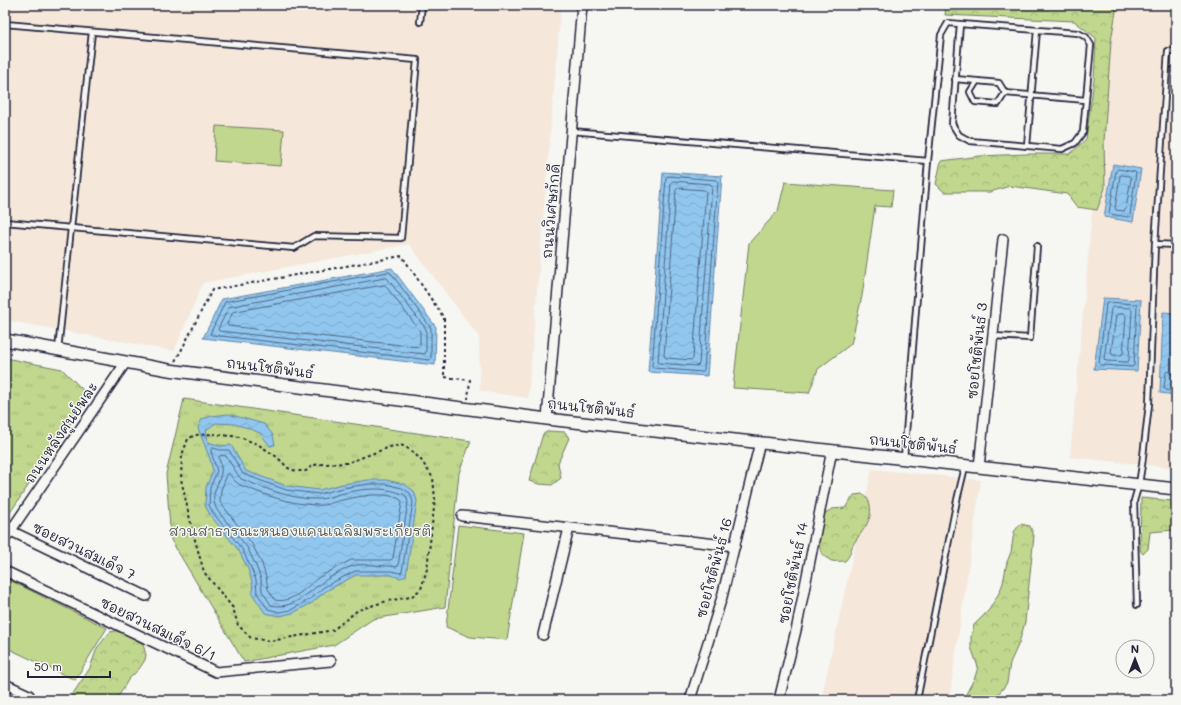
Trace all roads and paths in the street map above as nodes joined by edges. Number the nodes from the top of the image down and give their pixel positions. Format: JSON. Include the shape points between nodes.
{"nodes":[{"id":1,"x":422,"y":5,"type":"edge"},
{"id":2,"x":582,"y":5,"type":"edge"},
{"id":3,"x":420,"y":22,"type":"dead end"},
{"id":4,"x":5,"y":24,"type":"edge"},
{"id":5,"x":960,"y":24,"type":"junction"},
{"id":6,"x":1038,"y":30,"type":"junction"},
{"id":7,"x":92,"y":32,"type":"junction"},
{"id":8,"x":1176,"y":51,"type":"edge"},
{"id":9,"x":955,"y":79,"type":"junction"},
{"id":10,"x":977,"y":81,"type":"junction"},
{"id":11,"x":1005,"y":93,"type":"junction"},
{"id":12,"x":1032,"y":95,"type":"junction"},
{"id":13,"x":1086,"y":100,"type":"junction"},
{"id":14,"x":572,"y":131,"type":"junction"},
{"id":15,"x":1027,"y":146,"type":"junction"},
{"id":16,"x":928,"y":161,"type":"junction"},
{"id":17,"x":5,"y":222,"type":"edge"},
{"id":18,"x":71,"y":227,"type":"junction"},
{"id":19,"x":1003,"y":239,"type":"dead end"},
{"id":20,"x":1155,"y":244,"type":"junction"},
{"id":21,"x":1176,"y":245,"type":"edge"},
{"id":22,"x":1037,"y":246,"type":"dead end"},
{"id":23,"x":993,"y":336,"type":"junction"},
{"id":24,"x":5,"y":340,"type":"edge"},
{"id":25,"x":58,"y":350,"type":"junction"},
{"id":26,"x":126,"y":362,"type":"junction"},
{"id":27,"x":169,"y":370,"type":"junction"},
{"id":28,"x":467,"y":408,"type":"junction"},
{"id":29,"x":547,"y":419,"type":"junction"},
{"id":30,"x":195,"y":435,"type":"joint"},
{"id":31,"x":760,"y":442,"type":"junction"},
{"id":32,"x":832,"y":450,"type":"junction"},
{"id":33,"x":904,"y":458,"type":"junction"},
{"id":34,"x":965,"y":465,"type":"junction"},
{"id":35,"x":979,"y":467,"type":"junction"},
{"id":36,"x":1139,"y":484,"type":"junction"},
{"id":37,"x":1176,"y":492,"type":"edge"},
{"id":38,"x":462,"y":516,"type":"dead end"},
{"id":39,"x":569,"y":528,"type":"junction"},
{"id":40,"x":11,"y":531,"type":"junction"},
{"id":41,"x":5,"y":539,"type":"edge"},
{"id":42,"x":735,"y":546,"type":"junction"},
{"id":43,"x":5,"y":571,"type":"edge"},
{"id":44,"x":146,"y":596,"type":"dead end"},
{"id":45,"x":1137,"y":605,"type":"dead end"},
{"id":46,"x":543,"y":635,"type":"dead end"},
{"id":47,"x":331,"y":661,"type":"dead end"},
{"id":48,"x":5,"y":684,"type":"edge"},
{"id":49,"x":29,"y":695,"type":"dead end"},
{"id":50,"x":690,"y":700,"type":"edge"},
{"id":51,"x":779,"y":700,"type":"edge"},
{"id":52,"x":917,"y":700,"type":"edge"}],
"edges":[{"from":1,"to":3,"type":"lane"},
{"from":2,"to":14,"type":"street","name":"ถนนวิเศษภักดี"},
{"from":4,"to":7,"type":"lane"},
{"from":5,"to":6,"type":"lane"},
{"from":5,"to":9,"type":"lane"},
{"from":5,"to":16,"type":"lane","via":[[948,23],[941,35]]},
{"from":6,"to":12,"type":"lane"},
{"from":6,"to":13,"type":"lane","via":[[1078,33],[1086,37],[1091,45]]},
{"from":7,"to":18,"type":"lane"},
{"from":7,"to":18,"type":"lane","via":[[417,60],[401,238],[314,236],[294,248]]},
{"from":8,"to":20,"type":"lane","via":[[1168,51]]},
{"from":9,"to":10,"type":"lane"},
{"from":9,"to":15,"type":"lane","via":[[952,124],[959,135],[970,141]]},
{"from":10,"to":11,"type":"lane","via":[[999,83]]},
{"from":10,"to":11,"type":"lane","via":[[970,92],[975,102],[998,104]]},
{"from":11,"to":12,"type":"lane"},
{"from":12,"to":13,"type":"lane"},
{"from":12,"to":15,"type":"lane"},
{"from":13,"to":15,"type":"lane","via":[[1083,132],[1075,143],[1062,149]]},
{"from":14,"to":16,"type":"lane"},
{"from":14,"to":29,"type":"street","name":"ถนนวิเศษภักดี"},
{"from":16,"to":33,"type":"lane"},
{"from":17,"to":18,"type":"lane"},
{"from":18,"to":25,"type":"lane"},
{"from":19,"to":23,"type":"street","name":"ซอยโชติพันธ์ 3"},
{"from":20,"to":21,"type":"lane"},
{"from":20,"to":36,"type":"lane","via":[[1149,404]]},
{"from":22,"to":23,"type":"lane","via":[[1030,338]]},
{"from":23,"to":35,"type":"street","name":"ซอยโชติพันธ์ 3"},
{"from":24,"to":25,"type":"street","name":"ถนนโชติพันธ์"},
{"from":25,"to":26,"type":"street","name":"ถนนโชติพันธ์"},
{"from":26,"to":27,"type":"street","name":"ถนนโชติพันธ์"},
{"from":26,"to":40,"type":"street","name":"ถนนหลังศูนย์พละ"},
{"from":27,"to":28,"type":"street","name":"ถนนโชติพันธ์"},
{"from":27,"to":28,"type":"path","via":[[212,290],[402,256],[444,318],[444,377],[470,380]]},
{"from":28,"to":29,"type":"street","name":"ถนนโชติพันธ์"},
{"from":29,"to":31,"type":"street","name":"ถนนโชติพันธ์"},
{"from":30,"to":30,"type":"path","via":[[213,434],[240,438],[259,445],[288,468],[296,471],[306,470],[313,465],[347,464],[390,447],[401,445],[411,450],[433,478],[435,499],[427,569],[421,589],[411,598],[387,601],[358,610],[334,630],[270,641],[251,638],[238,625],[233,608],[204,572],[193,533],[181,479],[182,455],[188,439]]},
{"from":31,"to":32,"type":"street","name":"ถนนโชติพันธ์"},
{"from":31,"to":42,"type":"street","name":"ซอยโชติพันธ์ 16"},
{"from":32,"to":33,"type":"street","name":"ถนนโชติพันธ์"},
{"from":32,"to":51,"type":"street","name":"ซอยโชติพันธ์ 14","via":[[797,626]]},
{"from":33,"to":34,"type":"street","name":"ถนนโชติพันธ์"},
{"from":34,"to":35,"type":"street","name":"ถนนโชติพันธ์"},
{"from":34,"to":52,"type":"lane"},
{"from":35,"to":36,"type":"street","name":"ถนนโชติพันธ์"},
{"from":36,"to":37,"type":"street","name":"ถนนโชติพันธ์"},
{"from":36,"to":45,"type":"lane","via":[[1134,501]]},
{"from":38,"to":39,"type":"street"},
{"from":39,"to":42,"type":"street"},
{"from":39,"to":46,"type":"street"},
{"from":40,"to":41,"type":"street","name":"ถนนหลังศูนย์พละ"},
{"from":40,"to":44,"type":"street","name":"ซอยสวนสมเด็จ 7"},
{"from":42,"to":50,"type":"street","name":"ซอยโชติพันธ์ 16"},
{"from":43,"to":47,"type":"street","name":"ซอยสวนสมเด็จ 6/1","via":[[216,672]]},
{"from":48,"to":49,"type":"street"}]}
